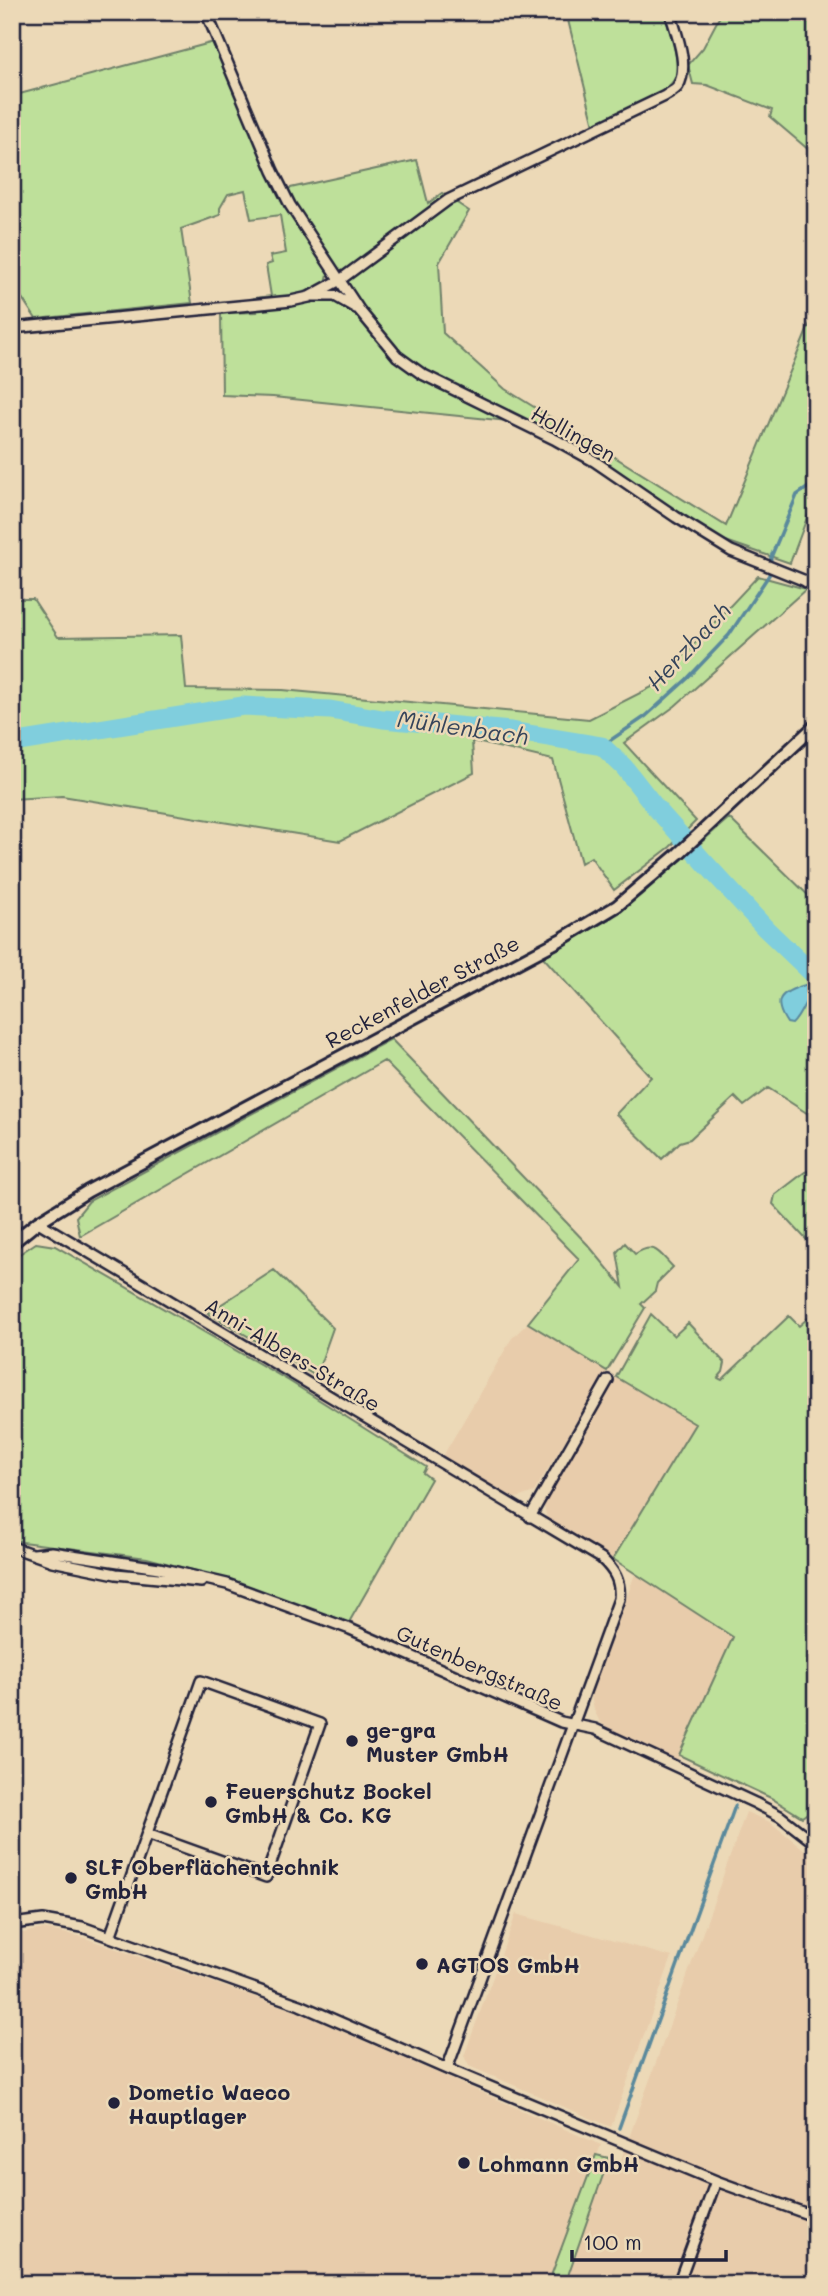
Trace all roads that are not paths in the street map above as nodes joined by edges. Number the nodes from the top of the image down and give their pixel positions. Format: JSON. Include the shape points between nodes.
{"nodes":[{"id":1,"x":206,"y":12,"type":"edge"},
{"id":2,"x":670,"y":12,"type":"edge"},
{"id":3,"x":340,"y":280,"type":"junction"},
{"id":4,"x":309,"y":297,"type":"junction"},
{"id":5,"x":360,"y":311,"type":"junction"},
{"id":6,"x":12,"y":328,"type":"edge"},
{"id":7,"x":816,"y":588,"type":"edge"},
{"id":8,"x":816,"y":725,"type":"edge"},
{"id":9,"x":38,"y":1222,"type":"junction"},
{"id":10,"x":12,"y":1243,"type":"edge"},
{"id":11,"x":608,"y":1380,"type":"dead end"},
{"id":12,"x":530,"y":1517,"type":"junction"},
{"id":13,"x":12,"y":1547,"type":"edge"},
{"id":14,"x":573,"y":1724,"type":"junction"},
{"id":15,"x":147,"y":1834,"type":"junction"},
{"id":16,"x":816,"y":1844,"type":"edge"},
{"id":17,"x":12,"y":1924,"type":"edge"},
{"id":18,"x":110,"y":1937,"type":"junction"},
{"id":19,"x":447,"y":2069,"type":"junction"},
{"id":20,"x":716,"y":2181,"type":"junction"},
{"id":21,"x":816,"y":2217,"type":"edge"},
{"id":22,"x":678,"y":2284,"type":"edge"}],
"edges":[{"from":1,"to":3,"type":"street","name":"Hollingen","via":[[273,171]]},
{"from":2,"to":3,"type":"street","via":[[681,54],[678,88],[448,200]]},
{"from":3,"to":4,"type":"street"},
{"from":3,"to":5,"type":"street","name":"Hollingen"},
{"from":4,"to":5,"type":"street","via":[[335,296]]},
{"from":4,"to":6,"type":"street"},
{"from":5,"to":7,"type":"street","name":"Hollingen","via":[[397,356],[422,374],[594,461],[730,551]]},
{"from":8,"to":9,"type":"street","name":"Reckenfelder Straße","via":[[617,906]]},
{"from":9,"to":10,"type":"street","name":"Reckenfelder Straße"},
{"from":9,"to":12,"type":"street","name":"Anni-Albers-Straße"},
{"from":11,"to":12,"type":"street"},
{"from":12,"to":14,"type":"street","name":"Anni-Albers-Straße","via":[[601,1558],[612,1568],[620,1589]]},
{"from":13,"to":14,"type":"street","name":"Gutenbergstraße","via":[[116,1574],[227,1584],[350,1629]]},
{"from":14,"to":16,"type":"street","via":[[595,1729],[755,1802]]},
{"from":14,"to":19,"type":"street","name":"Gutenbergstraße"},
{"from":15,"to":15,"type":"street","via":[[201,1681],[320,1724],[265,1877]]},
{"from":15,"to":18,"type":"street"},
{"from":17,"to":18,"type":"street","via":[[57,1921]]},
{"from":18,"to":19,"type":"street","via":[[311,2009]]},
{"from":19,"to":20,"type":"street"},
{"from":20,"to":21,"type":"street"},
{"from":20,"to":22,"type":"street"}]}
